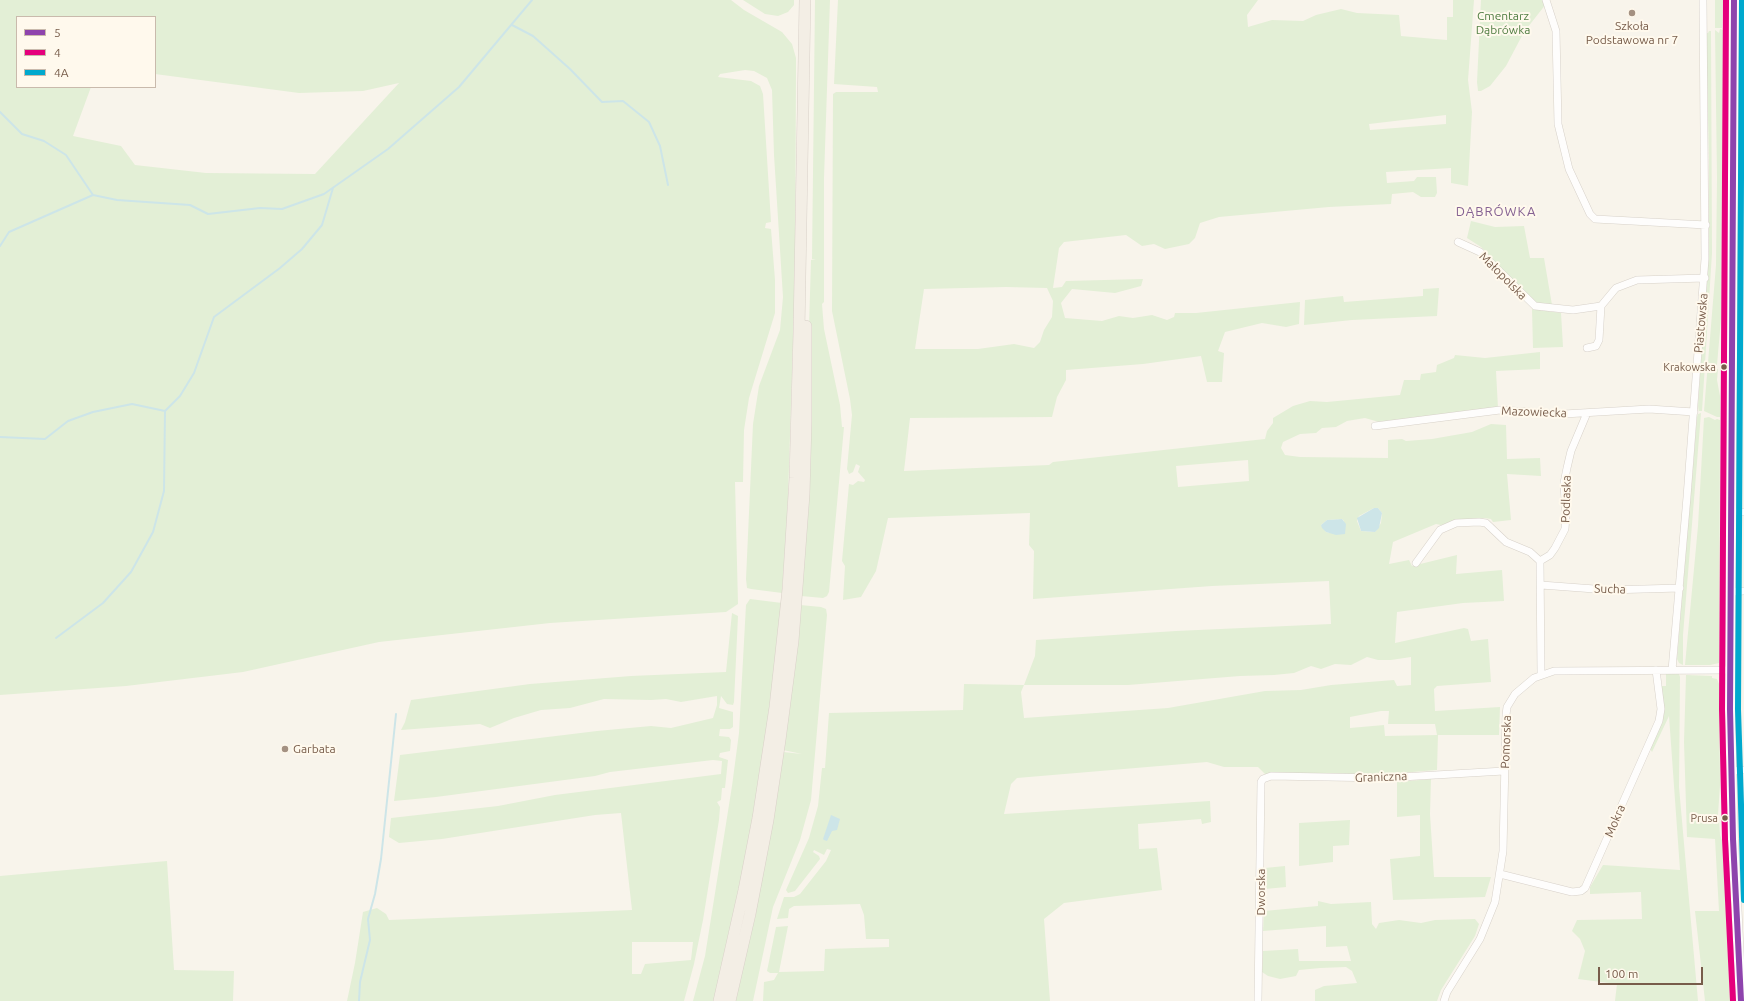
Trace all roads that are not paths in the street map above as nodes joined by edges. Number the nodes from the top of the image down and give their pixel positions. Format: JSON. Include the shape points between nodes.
{"nodes":[{"id":1,"x":805,"y":0,"type":"edge"},
{"id":2,"x":811,"y":0,"type":"edge"},
{"id":3,"x":1546,"y":0,"type":"edge"},
{"id":4,"x":1702,"y":0,"type":"edge"},
{"id":5,"x":1734,"y":0,"type":"edge"},
{"id":6,"x":1706,"y":225,"type":"junction"},
{"id":7,"x":1458,"y":242,"type":"dead end"},
{"id":8,"x":1704,"y":278,"type":"junction"},
{"id":9,"x":1601,"y":306,"type":"junction"},
{"id":10,"x":1587,"y":348,"type":"dead end"},
{"id":11,"x":1694,"y":412,"type":"junction"},
{"id":12,"x":1587,"y":413,"type":"junction"},
{"id":13,"x":1375,"y":426,"type":"dead end"},
{"id":14,"x":1730,"y":512,"type":"junction"},
{"id":15,"x":1744,"y":512,"type":"edge"},
{"id":16,"x":1540,"y":561,"type":"junction"},
{"id":17,"x":1416,"y":563,"type":"dead end"},
{"id":18,"x":1541,"y":585,"type":"junction"},
{"id":19,"x":1680,"y":588,"type":"junction"},
{"id":20,"x":1744,"y":591,"type":"edge"},
{"id":21,"x":1730,"y":592,"type":"junction"},
{"id":22,"x":1656,"y":670,"type":"junction"},
{"id":23,"x":1672,"y":670,"type":"junction"},
{"id":24,"x":1730,"y":670,"type":"junction"},
{"id":25,"x":1541,"y":674,"type":"junction"},
{"id":26,"x":1504,"y":770,"type":"junction"},
{"id":27,"x":1744,"y":770,"type":"edge"},
{"id":28,"x":1731,"y":771,"type":"junction"},
{"id":29,"x":1261,"y":782,"type":"joint"},
{"id":30,"x":1500,"y":874,"type":"junction"},
{"id":31,"x":1742,"y":997,"type":"edge"},
{"id":32,"x":719,"y":1001,"type":"edge"},
{"id":33,"x":730,"y":1001,"type":"edge"},
{"id":34,"x":1258,"y":1001,"type":"edge"},
{"id":35,"x":1444,"y":1001,"type":"edge"}],
"edges":[{"from":1,"to":32,"type":"main road","via":[[800,305],[795,478],[788,589],[775,707],[759,811],[743,898]]},
{"from":2,"to":33,"type":"main road","via":[[806,422],[799,574],[774,787],[754,896]]},
{"from":3,"to":6,"type":"street","via":[[1556,31],[1558,124],[1575,185],[1590,214],[1595,218]]},
{"from":4,"to":6,"type":"street","name":"Piastowska"},
{"from":5,"to":14,"type":"main road"},
{"from":6,"to":8,"type":"street","name":"Piastowska"},
{"from":7,"to":9,"type":"street","name":"Małopolska","via":[[1480,252],[1535,306],[1573,310]]},
{"from":8,"to":9,"type":"street","via":[[1637,280],[1616,288]]},
{"from":8,"to":11,"type":"street","name":"Piastowska"},
{"from":9,"to":10,"type":"street","via":[[1599,340],[1596,346]]},
{"from":11,"to":12,"type":"street","name":"Mazowiecka","via":[[1649,409]]},
{"from":11,"to":19,"type":"street","name":"Piastowska"},
{"from":12,"to":13,"type":"street","name":"Mazowiecka","via":[[1500,410]]},
{"from":12,"to":16,"type":"street","name":"Podlaska","via":[[1571,451],[1564,483],[1565,529],[1555,548]]},
{"from":14,"to":15,"type":"street"},
{"from":14,"to":21,"type":"main road"},
{"from":16,"to":17,"type":"street","via":[[1530,552],[1506,542],[1486,523],[1479,522],[1456,523],[1440,530]]},
{"from":16,"to":18,"type":"street"},
{"from":18,"to":19,"type":"street","name":"Sucha","via":[[1608,590]]},
{"from":18,"to":25,"type":"street"},
{"from":19,"to":23,"type":"street","name":"Piastowska"},
{"from":20,"to":21,"type":"street"},
{"from":21,"to":24,"type":"main road"},
{"from":22,"to":23,"type":"street","name":"Pomorska"},
{"from":22,"to":25,"type":"street","name":"Pomorska","via":[[1554,671]]},
{"from":22,"to":30,"type":"street","name":"Mokra","via":[[1661,709],[1659,721],[1585,888],[1572,892]]},
{"from":23,"to":24,"type":"street","name":"Pomorska"},
{"from":24,"to":28,"type":"main road"},
{"from":25,"to":26,"type":"street","name":"Pomorska","via":[[1522,686],[1507,707]]},
{"from":26,"to":29,"type":"street","name":"Graniczna","via":[[1366,778],[1266,776]]},
{"from":26,"to":30,"type":"street","name":"Pomorska","via":[[1503,851]]},
{"from":27,"to":28,"type":"street"},
{"from":28,"to":31,"type":"main road","via":[[1732,839]]},
{"from":29,"to":34,"type":"street","name":"Dworska"},
{"from":30,"to":35,"type":"street","name":"Pomorska","via":[[1488,922]]}]}
